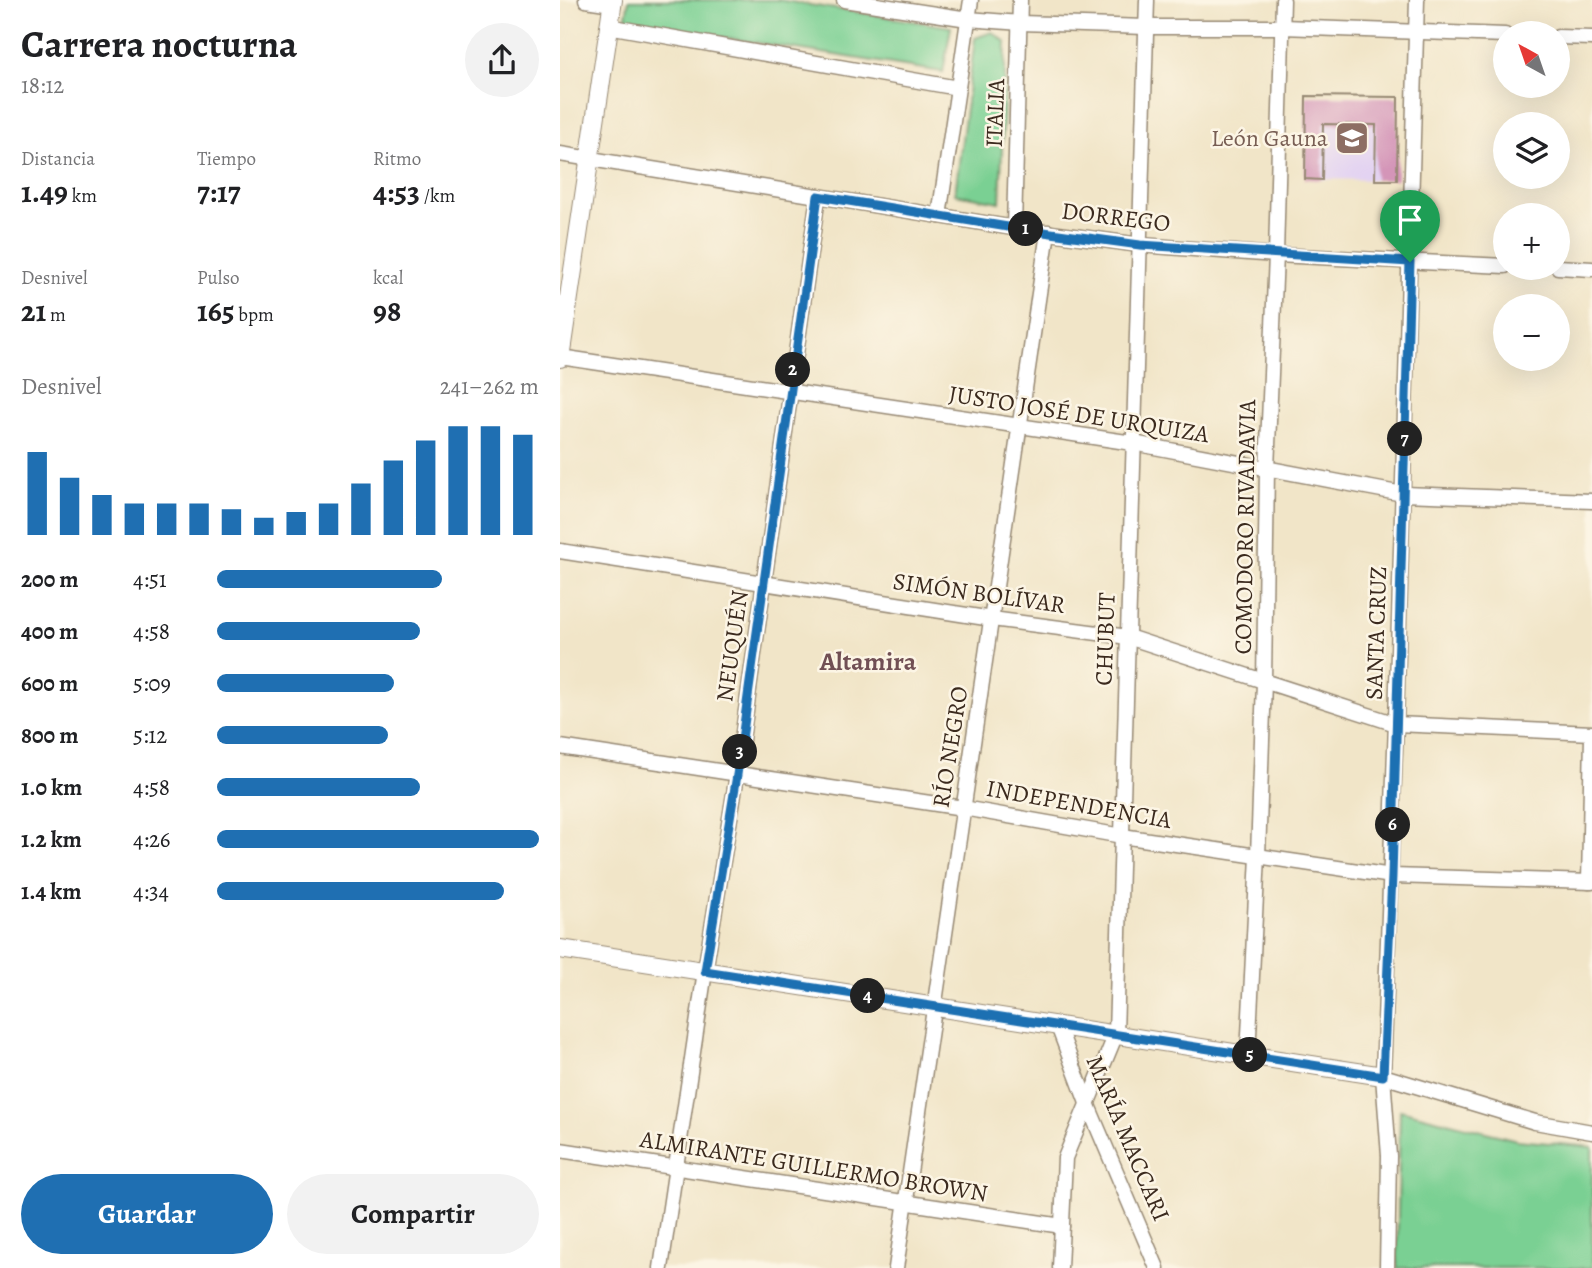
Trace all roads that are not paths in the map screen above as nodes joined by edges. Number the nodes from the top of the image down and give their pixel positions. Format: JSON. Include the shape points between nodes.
{"nodes":[{"id":1,"x":586,"y":0,"type":"edge"},
{"id":2,"x":844,"y":0,"type":"edge"},
{"id":3,"x":971,"y":0,"type":"edge"},
{"id":4,"x":1020,"y":0,"type":"edge"},
{"id":5,"x":1147,"y":0,"type":"edge"},
{"id":6,"x":1283,"y":0,"type":"edge"},
{"id":7,"x":1417,"y":0,"type":"edge"},
{"id":8,"x":612,"y":2,"type":"edge"},
{"id":9,"x":968,"y":19,"type":"junction"},
{"id":10,"x":1021,"y":23,"type":"junction"},
{"id":11,"x":608,"y":26,"type":"junction"},
{"id":12,"x":1146,"y":27,"type":"junction"},
{"id":13,"x":1282,"y":27,"type":"junction"},
{"id":14,"x":1416,"y":33,"type":"junction"},
{"id":15,"x":1493,"y":35,"type":"edge"},
{"id":16,"x":1570,"y":37,"type":"edge"},
{"id":17,"x":1592,"y":38,"type":"edge"},
{"id":18,"x":958,"y":88,"type":"junction"},
{"id":19,"x":560,"y":155,"type":"edge"},
{"id":20,"x":589,"y":159,"type":"junction"},
{"id":21,"x":818,"y":196,"type":"junction"},
{"id":22,"x":939,"y":216,"type":"junction"},
{"id":23,"x":1014,"y":228,"type":"junction"},
{"id":24,"x":1048,"y":232,"type":"junction"},
{"id":25,"x":1140,"y":245,"type":"junction"},
{"id":26,"x":1276,"y":255,"type":"junction"},
{"id":27,"x":1410,"y":262,"type":"junction"},
{"id":28,"x":1493,"y":265,"type":"edge"},
{"id":29,"x":1570,"y":268,"type":"edge"},
{"id":30,"x":1592,"y":269,"type":"edge"},
{"id":31,"x":560,"y":357,"type":"edge"},
{"id":32,"x":790,"y":393,"type":"junction"},
{"id":33,"x":1020,"y":426,"type":"junction"},
{"id":34,"x":1133,"y":443,"type":"junction"},
{"id":35,"x":1267,"y":468,"type":"junction"},
{"id":36,"x":1403,"y":494,"type":"junction"},
{"id":37,"x":1592,"y":501,"type":"edge"},
{"id":38,"x":560,"y":551,"type":"edge"},
{"id":39,"x":763,"y":584,"type":"junction"},
{"id":40,"x":992,"y":619,"type":"junction"},
{"id":41,"x":1128,"y":638,"type":"junction"},
{"id":42,"x":1264,"y":682,"type":"junction"},
{"id":43,"x":1396,"y":724,"type":"junction"},
{"id":44,"x":1592,"y":735,"type":"edge"},
{"id":45,"x":560,"y":747,"type":"edge"},
{"id":46,"x":737,"y":775,"type":"junction"},
{"id":47,"x":964,"y":808,"type":"junction"},
{"id":48,"x":1122,"y":836,"type":"junction"},
{"id":49,"x":1258,"y":856,"type":"junction"},
{"id":50,"x":1392,"y":876,"type":"junction"},
{"id":51,"x":1590,"y":882,"type":"edge"},
{"id":52,"x":560,"y":949,"type":"edge"},
{"id":53,"x":705,"y":971,"type":"junction"},
{"id":54,"x":934,"y":1006,"type":"junction"},
{"id":55,"x":1058,"y":1026,"type":"junction"},
{"id":56,"x":1116,"y":1034,"type":"junction"},
{"id":57,"x":1248,"y":1055,"type":"junction"},
{"id":58,"x":1383,"y":1076,"type":"junction"},
{"id":59,"x":1087,"y":1103,"type":"junction"},
{"id":60,"x":1592,"y":1132,"type":"edge"},
{"id":61,"x":560,"y":1150,"type":"edge"},
{"id":62,"x":675,"y":1168,"type":"junction"},
{"id":63,"x":905,"y":1202,"type":"junction"},
{"id":64,"x":1062,"y":1226,"type":"junction"},
{"id":65,"x":661,"y":1268,"type":"edge"},
{"id":66,"x":896,"y":1268,"type":"edge"},
{"id":67,"x":1059,"y":1268,"type":"edge"},
{"id":68,"x":1157,"y":1268,"type":"edge"},
{"id":69,"x":1387,"y":1268,"type":"edge"}],
"edges":[{"from":1,"to":8,"type":"street"},
{"from":2,"to":9,"type":"street"},
{"from":3,"to":9,"type":"street"},
{"from":4,"to":10,"type":"street","name":"ITALIA"},
{"from":5,"to":12,"type":"street","name":"CHUBUT"},
{"from":6,"to":13,"type":"street","name":"COMODORO RIVADAVIA"},
{"from":7,"to":14,"type":"street","name":"SANTA CRUZ"},
{"from":8,"to":11,"type":"main road"},
{"from":9,"to":10,"type":"street"},
{"from":9,"to":18,"type":"street"},
{"from":10,"to":12,"type":"street"},
{"from":10,"to":23,"type":"street","name":"ITALIA"},
{"from":11,"to":18,"type":"street"},
{"from":11,"to":20,"type":"main road"},
{"from":12,"to":13,"type":"street"},
{"from":12,"to":25,"type":"street","name":"CHUBUT"},
{"from":13,"to":14,"type":"street"},
{"from":13,"to":26,"type":"street","name":"COMODORO RIVADAVIA"},
{"from":14,"to":15,"type":"street"},
{"from":14,"to":27,"type":"street","name":"SANTA CRUZ"},
{"from":16,"to":17,"type":"street"},
{"from":18,"to":22,"type":"street"},
{"from":19,"to":20,"type":"street","name":"DORREGO"},
{"from":20,"to":21,"type":"street","name":"DORREGO"},
{"from":20,"to":31,"type":"main road"},
{"from":21,"to":22,"type":"street","name":"DORREGO"},
{"from":21,"to":32,"type":"street","name":"NEUQUÉN"},
{"from":22,"to":23,"type":"street","name":"DORREGO"},
{"from":23,"to":24,"type":"street","name":"DORREGO"},
{"from":24,"to":25,"type":"street","name":"DORREGO"},
{"from":24,"to":33,"type":"street","name":"RÍO NEGRO"},
{"from":25,"to":26,"type":"street","name":"DORREGO"},
{"from":25,"to":34,"type":"street","name":"CHUBUT"},
{"from":26,"to":27,"type":"street","name":"DORREGO"},
{"from":26,"to":35,"type":"street","name":"COMODORO RIVADAVIA"},
{"from":27,"to":28,"type":"street","name":"DORREGO"},
{"from":27,"to":36,"type":"street","name":"SANTA CRUZ"},
{"from":29,"to":30,"type":"street"},
{"from":31,"to":32,"type":"street","name":"JUSTO JOSÉ DE URQUIZA"},
{"from":32,"to":33,"type":"street","name":"JUSTO JOSÉ DE URQUIZA"},
{"from":32,"to":39,"type":"street","name":"NEUQUÉN"},
{"from":33,"to":34,"type":"street","name":"JUSTO JOSÉ DE URQUIZA"},
{"from":33,"to":40,"type":"street","name":"RÍO NEGRO"},
{"from":34,"to":35,"type":"street","name":"JUSTO JOSÉ DE URQUIZA"},
{"from":34,"to":41,"type":"street","name":"CHUBUT"},
{"from":35,"to":36,"type":"street","name":"JUSTO JOSÉ DE URQUIZA"},
{"from":35,"to":42,"type":"street","name":"COMODORO RIVADAVIA"},
{"from":36,"to":37,"type":"street","name":"JUSTO JOSÉ DE URQUIZA"},
{"from":36,"to":43,"type":"street","name":"SANTA CRUZ"},
{"from":38,"to":39,"type":"street","name":"SIMÓN BOLÍVAR"},
{"from":39,"to":40,"type":"street","name":"SIMÓN BOLÍVAR"},
{"from":39,"to":46,"type":"street","name":"NEUQUÉN"},
{"from":40,"to":41,"type":"street","name":"SIMÓN BOLÍVAR"},
{"from":40,"to":47,"type":"street","name":"RÍO NEGRO"},
{"from":41,"to":42,"type":"street","name":"SIMÓN BOLÍVAR"},
{"from":41,"to":48,"type":"street","name":"CHUBUT"},
{"from":42,"to":43,"type":"street","name":"SIMÓN BOLÍVAR"},
{"from":42,"to":49,"type":"street","name":"COMODORO RIVADAVIA"},
{"from":43,"to":44,"type":"street","name":"SIMÓN BOLÍVAR"},
{"from":43,"to":50,"type":"street","name":"SANTA CRUZ"},
{"from":44,"to":51,"type":"street"},
{"from":45,"to":46,"type":"street","name":"INDEPENDENCIA"},
{"from":46,"to":47,"type":"street","name":"INDEPENDENCIA"},
{"from":46,"to":53,"type":"street","name":"NEUQUÉN"},
{"from":47,"to":48,"type":"street","name":"INDEPENDENCIA"},
{"from":47,"to":54,"type":"street","name":"RÍO NEGRO"},
{"from":48,"to":49,"type":"street","name":"INDEPENDENCIA"},
{"from":48,"to":56,"type":"street","name":"CHUBUT"},
{"from":49,"to":50,"type":"street","name":"INDEPENDENCIA"},
{"from":49,"to":57,"type":"street","name":"COMODORO RIVADAVIA"},
{"from":50,"to":51,"type":"street","name":"INDEPENDENCIA"},
{"from":50,"to":58,"type":"street","name":"SANTA CRUZ"},
{"from":52,"to":53,"type":"main road"},
{"from":53,"to":54,"type":"main road"},
{"from":53,"to":62,"type":"street","name":"NEUQUÉN"},
{"from":54,"to":55,"type":"main road"},
{"from":54,"to":63,"type":"street","name":"RÍO NEGRO"},
{"from":55,"to":56,"type":"main road"},
{"from":55,"to":59,"type":"street","name":"MARÍA MACCARI"},
{"from":56,"to":57,"type":"main road"},
{"from":56,"to":59,"type":"street","name":"CHUBUT"},
{"from":57,"to":58,"type":"main road"},
{"from":58,"to":60,"type":"street","via":[[1535,1122]]},
{"from":58,"to":69,"type":"street","name":"SANTA CRUZ","via":[[1389,1156]]},
{"from":59,"to":64,"type":"street","name":"CHUBUT","via":[[1065,1158]]},
{"from":59,"to":68,"type":"street","name":"MARÍA MACCARI"},
{"from":61,"to":62,"type":"street","name":"ALMIRANTE GUILLERMO BROWN"},
{"from":62,"to":63,"type":"street","name":"ALMIRANTE GUILLERMO BROWN"},
{"from":62,"to":65,"type":"street","name":"NEUQUÉN"},
{"from":63,"to":64,"type":"street","name":"ALMIRANTE GUILLERMO BROWN"},
{"from":63,"to":66,"type":"street","name":"RÍO NEGRO"},
{"from":64,"to":67,"type":"street","name":"CHUBUT"}]}
